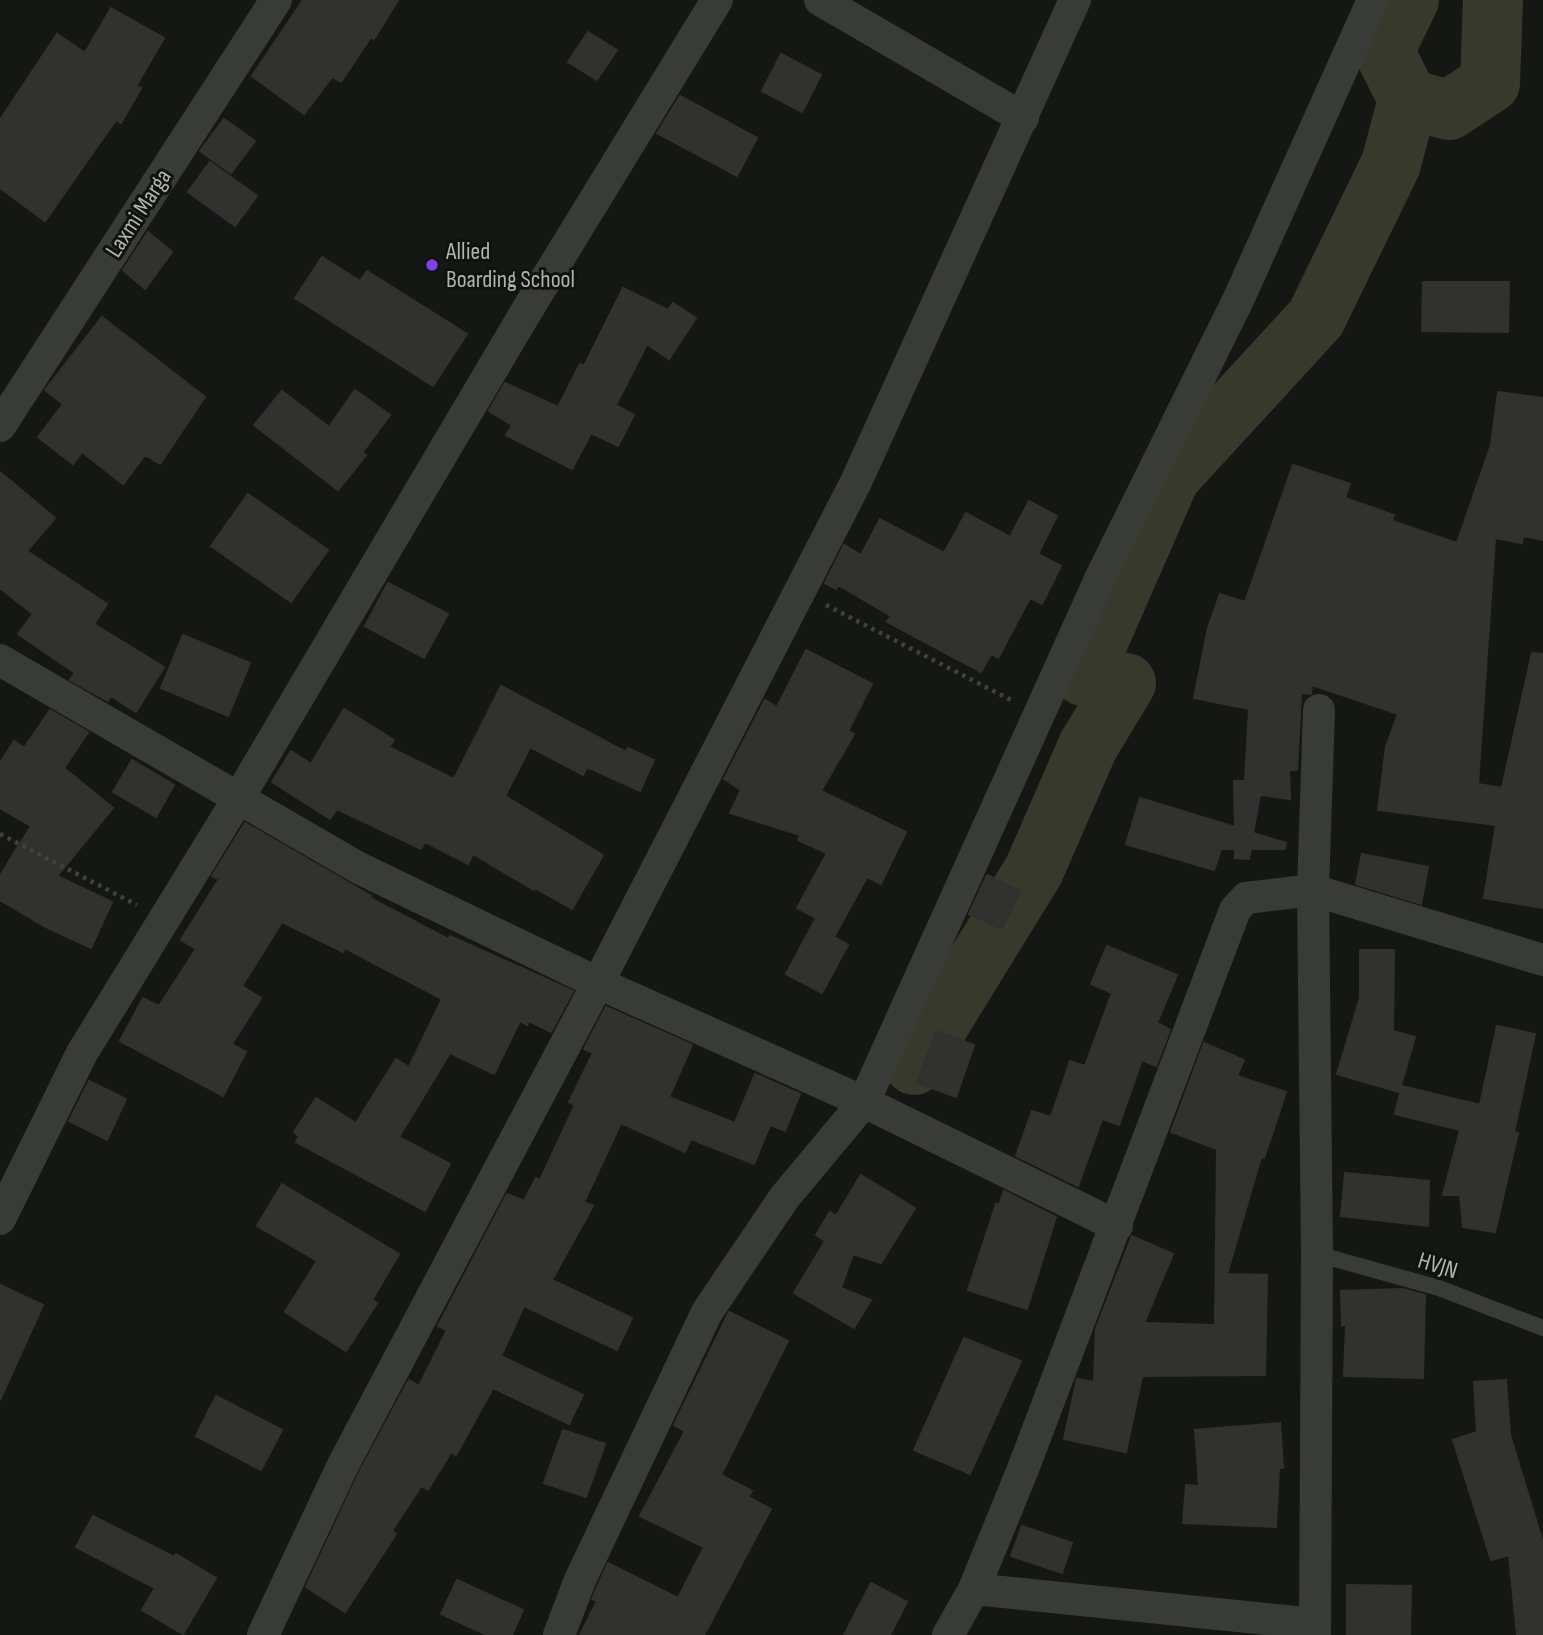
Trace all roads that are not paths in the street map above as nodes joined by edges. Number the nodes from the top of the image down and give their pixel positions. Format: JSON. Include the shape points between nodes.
{"nodes":[{"id":1,"x":276,"y":0,"type":"edge"},
{"id":2,"x":718,"y":0,"type":"edge"},
{"id":3,"x":820,"y":0,"type":"edge"},
{"id":4,"x":1075,"y":0,"type":"edge"},
{"id":5,"x":1373,"y":0,"type":"edge"},
{"id":6,"x":1023,"y":118,"type":"junction"},
{"id":7,"x":0,"y":426,"type":"edge"},
{"id":8,"x":0,"y":660,"type":"edge"},
{"id":9,"x":1319,"y":710,"type":"dead end"},
{"id":10,"x":238,"y":799,"type":"junction"},
{"id":11,"x":1313,"y":890,"type":"junction"},
{"id":12,"x":1543,"y":960,"type":"edge"},
{"id":13,"x":598,"y":983,"type":"junction"},
{"id":14,"x":864,"y":1102,"type":"junction"},
{"id":15,"x":0,"y":1219,"type":"edge"},
{"id":16,"x":1117,"y":1226,"type":"junction"},
{"id":17,"x":1317,"y":1254,"type":"junction"},
{"id":18,"x":1543,"y":1328,"type":"edge"},
{"id":19,"x":974,"y":1589,"type":"junction"},
{"id":20,"x":1153,"y":1622,"type":"edge"},
{"id":21,"x":1315,"y":1630,"type":"edge"},
{"id":22,"x":263,"y":1635,"type":"edge"},
{"id":23,"x":559,"y":1635,"type":"edge"},
{"id":24,"x":948,"y":1635,"type":"edge"}],
"edges":[{"from":1,"to":7,"type":"street","name":"Laxmi Marga"},
{"from":2,"to":10,"type":"street","via":[[526,312]]},
{"from":3,"to":6,"type":"street"},
{"from":4,"to":6,"type":"street"},
{"from":5,"to":14,"type":"street","via":[[1239,298],[1101,577]]},
{"from":6,"to":13,"type":"street","via":[[856,482]]},
{"from":8,"to":10,"type":"street"},
{"from":9,"to":11,"type":"street"},
{"from":10,"to":13,"type":"street","via":[[359,868]]},
{"from":10,"to":15,"type":"street","via":[[82,1053]]},
{"from":11,"to":12,"type":"street"},
{"from":11,"to":16,"type":"street","via":[[1246,898],[1235,910]]},
{"from":11,"to":17,"type":"street"},
{"from":13,"to":14,"type":"street"},
{"from":13,"to":22,"type":"street","via":[[343,1465]]},
{"from":14,"to":16,"type":"street"},
{"from":14,"to":23,"type":"street","via":[[784,1198],[707,1312],[580,1580]]},
{"from":16,"to":19,"type":"street"},
{"from":17,"to":18,"type":"lane","name":"HVJN","via":[[1439,1288]]},
{"from":17,"to":21,"type":"street"},
{"from":19,"to":20,"type":"street"},
{"from":19,"to":24,"type":"street"},
{"from":20,"to":21,"type":"street"}]}
